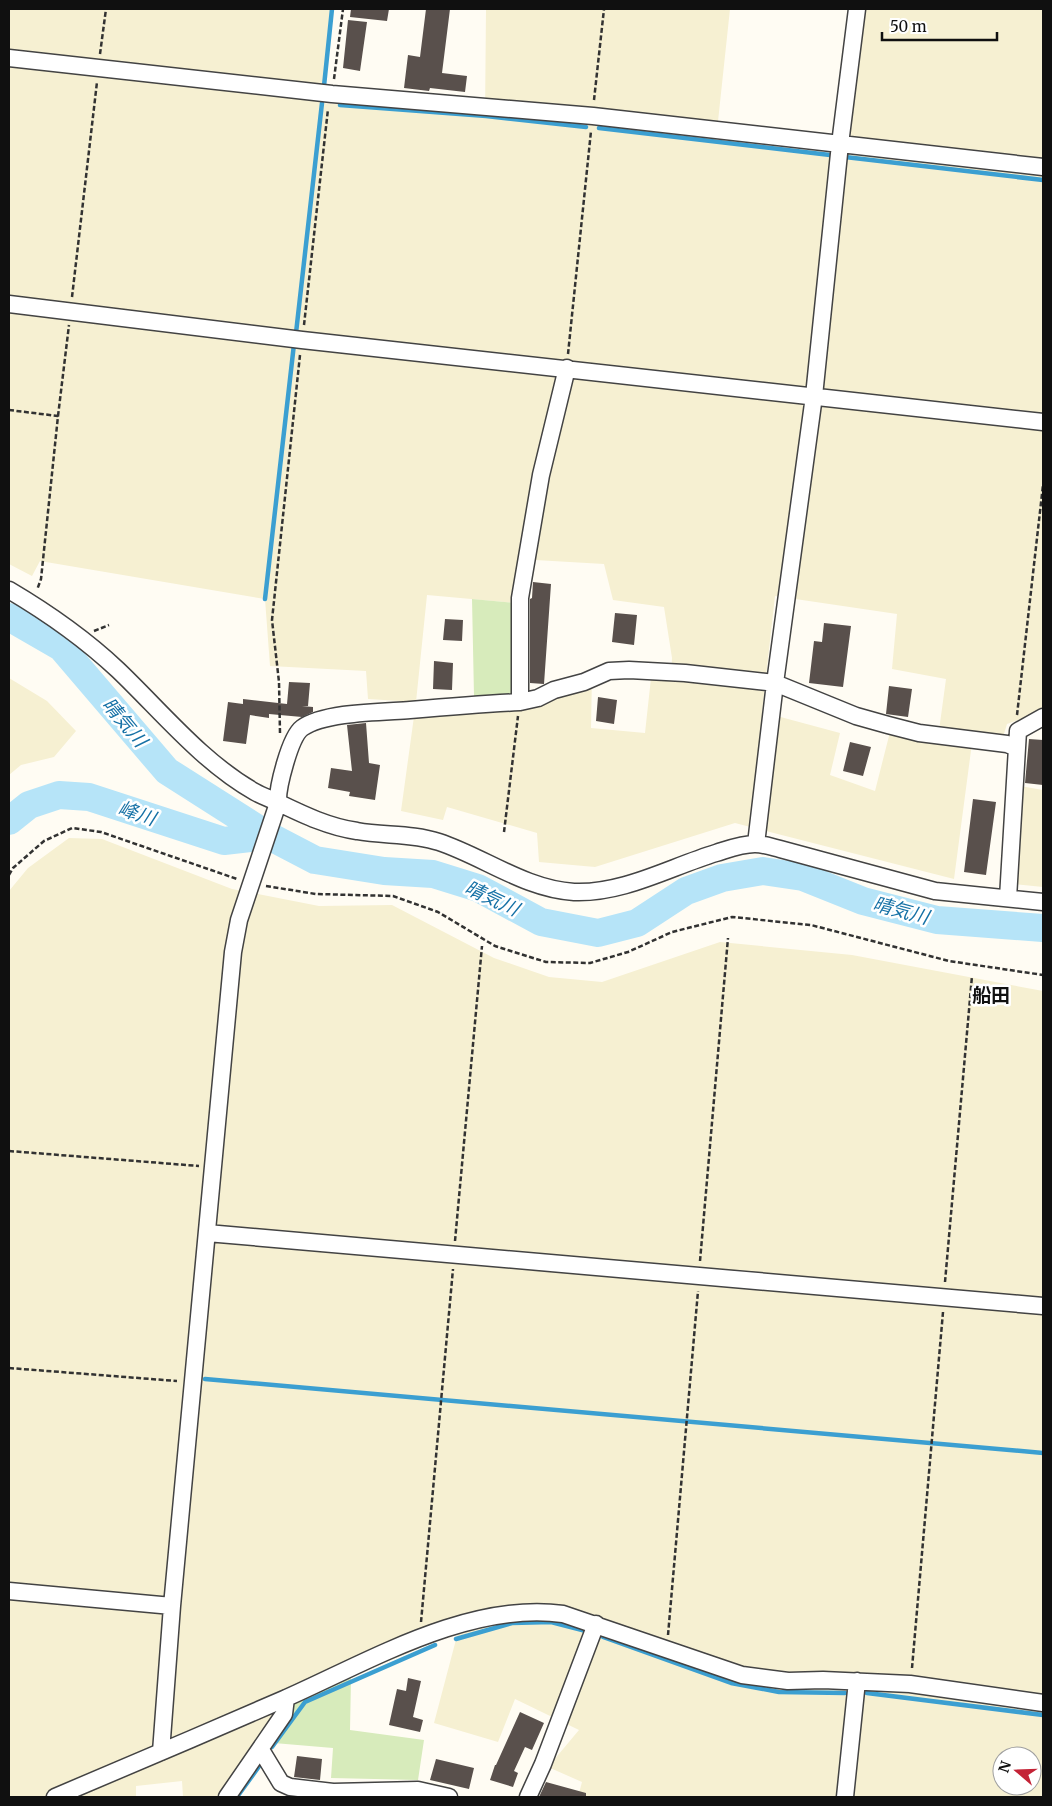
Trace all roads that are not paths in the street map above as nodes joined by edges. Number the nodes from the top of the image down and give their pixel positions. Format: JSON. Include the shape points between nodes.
{"nodes":[{"id":1,"x":857,"y":9,"type":"edge"},
{"id":2,"x":9,"y":58,"type":"edge"},
{"id":3,"x":840,"y":144,"type":"junction"},
{"id":4,"x":1043,"y":167,"type":"edge"},
{"id":5,"x":9,"y":304,"type":"edge"},
{"id":6,"x":567,"y":368,"type":"junction"},
{"id":7,"x":814,"y":396,"type":"junction"},
{"id":8,"x":1043,"y":422,"type":"edge"},
{"id":9,"x":9,"y":590,"type":"edge"},
{"id":10,"x":775,"y":683,"type":"junction"},
{"id":11,"x":520,"y":702,"type":"junction"},
{"id":12,"x":1043,"y":717,"type":"edge"},
{"id":13,"x":1017,"y":748,"type":"junction"},
{"id":14,"x":276,"y":807,"type":"junction"},
{"id":15,"x":756,"y":844,"type":"junction"},
{"id":16,"x":1008,"y":898,"type":"junction"},
{"id":17,"x":1043,"y":902,"type":"edge"},
{"id":18,"x":207,"y":1232,"type":"junction"},
{"id":19,"x":1043,"y":1306,"type":"edge"},
{"id":20,"x":9,"y":1591,"type":"edge"},
{"id":21,"x":172,"y":1606,"type":"junction"},
{"id":22,"x":596,"y":1624,"type":"junction"},
{"id":23,"x":857,"y":1681,"type":"junction"},
{"id":24,"x":286,"y":1698,"type":"junction"},
{"id":25,"x":1043,"y":1702,"type":"edge"},
{"id":26,"x":261,"y":1750,"type":"junction"},
{"id":27,"x":160,"y":1752,"type":"junction"},
{"id":28,"x":54,"y":1797,"type":"edge"},
{"id":29,"x":227,"y":1797,"type":"edge"},
{"id":30,"x":448,"y":1797,"type":"edge"},
{"id":31,"x":528,"y":1797,"type":"edge"},
{"id":32,"x":845,"y":1797,"type":"edge"}],
"edges":[{"from":1,"to":3,"type":"street"},
{"from":2,"to":3,"type":"street","via":[[332,94],[592,116]]},
{"from":3,"to":4,"type":"street"},
{"from":3,"to":7,"type":"street"},
{"from":5,"to":6,"type":"street"},
{"from":6,"to":7,"type":"street"},
{"from":6,"to":11,"type":"street","via":[[541,476],[520,598]]},
{"from":7,"to":8,"type":"street"},
{"from":7,"to":10,"type":"street"},
{"from":9,"to":14,"type":"street","via":[[79,637],[116,668],[206,756]]},
{"from":10,"to":11,"type":"street","via":[[743,678],[609,671]]},
{"from":10,"to":13,"type":"street","via":[[856,716],[888,725]]},
{"from":10,"to":15,"type":"street"},
{"from":11,"to":14,"type":"street","via":[[356,714],[314,721],[300,730],[292,744]]},
{"from":12,"to":13,"type":"street","via":[[1018,731]]},
{"from":13,"to":16,"type":"street"},
{"from":14,"to":15,"type":"street","via":[[356,831],[429,839],[454,847],[521,879],[574,892],[626,884],[709,855]]},
{"from":14,"to":18,"type":"street","via":[[239,920],[233,952]]},
{"from":15,"to":16,"type":"street","via":[[935,891]]},
{"from":16,"to":17,"type":"street"},
{"from":18,"to":19,"type":"street"},
{"from":18,"to":21,"type":"street"},
{"from":20,"to":21,"type":"street"},
{"from":21,"to":27,"type":"street"},
{"from":22,"to":23,"type":"street","via":[[742,1675],[788,1681]]},
{"from":22,"to":24,"type":"street","via":[[545,1612],[516,1613],[468,1622],[423,1636]]},
{"from":22,"to":31,"type":"street"},
{"from":23,"to":25,"type":"street","via":[[910,1684]]},
{"from":23,"to":32,"type":"street"},
{"from":24,"to":26,"type":"street","via":[[284,1714]]},
{"from":24,"to":27,"type":"street"},
{"from":26,"to":29,"type":"street"},
{"from":26,"to":30,"type":"street","via":[[281,1783],[290,1787],[333,1792],[418,1790]]},
{"from":27,"to":28,"type":"street"}]}
